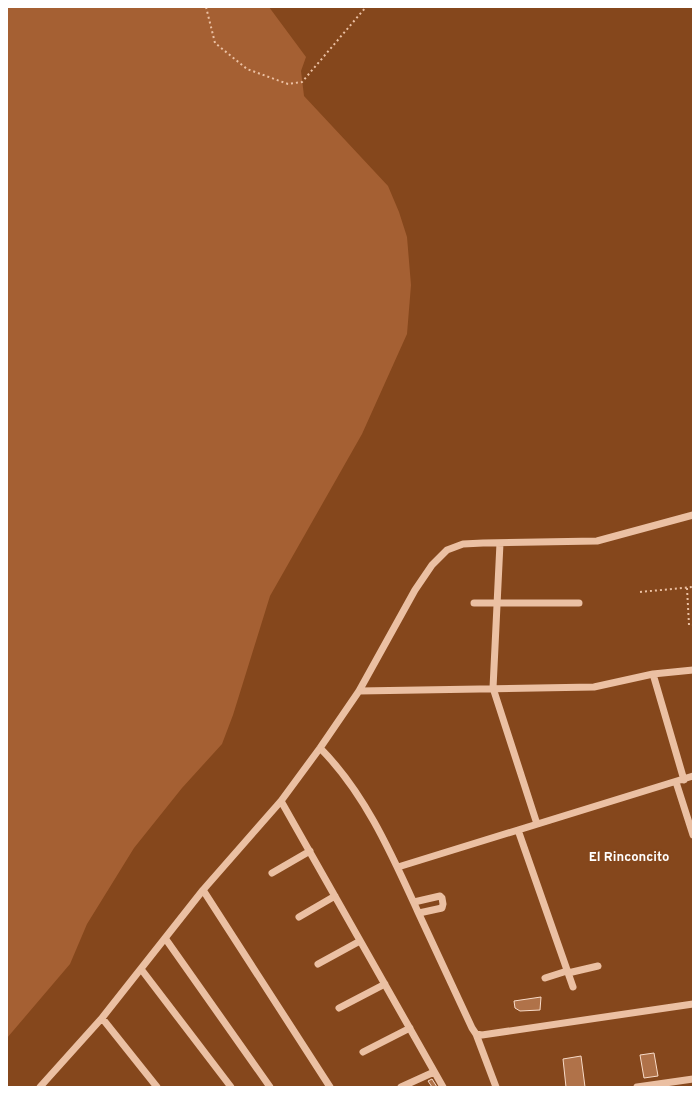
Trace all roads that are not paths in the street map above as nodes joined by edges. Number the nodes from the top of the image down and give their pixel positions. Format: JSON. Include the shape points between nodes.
{"nodes":[{"id":1,"x":693,"y":515,"type":"edge"},
{"id":2,"x":500,"y":543,"type":"junction"},
{"id":3,"x":474,"y":603,"type":"dead end"},
{"id":4,"x":497,"y":603,"type":"junction"},
{"id":5,"x":580,"y":603,"type":"dead end"},
{"id":6,"x":693,"y":670,"type":"edge"},
{"id":7,"x":653,"y":674,"type":"junction"},
{"id":8,"x":494,"y":688,"type":"junction"},
{"id":9,"x":359,"y":691,"type":"junction"},
{"id":10,"x":320,"y":748,"type":"junction"},
{"id":11,"x":693,"y":776,"type":"edge"},
{"id":12,"x":684,"y":780,"type":"junction"},
{"id":13,"x":676,"y":782,"type":"junction"},
{"id":14,"x":281,"y":801,"type":"junction"},
{"id":15,"x":537,"y":824,"type":"junction"},
{"id":16,"x":518,"y":830,"type":"junction"},
{"id":17,"x":693,"y":835,"type":"edge"},
{"id":18,"x":310,"y":851,"type":"junction"},
{"id":19,"x":398,"y":867,"type":"junction"},
{"id":20,"x":272,"y":873,"type":"dead end"},
{"id":21,"x":203,"y":890,"type":"junction"},
{"id":22,"x":335,"y":896,"type":"junction"},
{"id":23,"x":414,"y":902,"type":"junction"},
{"id":24,"x":419,"y":913,"type":"junction"},
{"id":25,"x":299,"y":917,"type":"dead end"},
{"id":26,"x":165,"y":938,"type":"junction"},
{"id":27,"x":360,"y":940,"type":"junction"},
{"id":28,"x":318,"y":964,"type":"dead end"},
{"id":29,"x":598,"y":966,"type":"dead end"},
{"id":30,"x":141,"y":969,"type":"junction"},
{"id":31,"x":568,"y":972,"type":"junction"},
{"id":32,"x":545,"y":978,"type":"dead end"},
{"id":33,"x":384,"y":984,"type":"junction"},
{"id":34,"x":573,"y":987,"type":"dead end"},
{"id":35,"x":693,"y":1004,"type":"edge"},
{"id":36,"x":340,"y":1008,"type":"dead end"},
{"id":37,"x":102,"y":1018,"type":"junction"},
{"id":38,"x":410,"y":1028,"type":"junction"},
{"id":39,"x":476,"y":1034,"type":"junction"},
{"id":40,"x":363,"y":1052,"type":"dead end"},
{"id":41,"x":434,"y":1072,"type":"junction"},
{"id":42,"x":693,"y":1079,"type":"edge"},
{"id":43,"x":40,"y":1087,"type":"edge"},
{"id":44,"x":157,"y":1087,"type":"edge"},
{"id":45,"x":231,"y":1087,"type":"edge"},
{"id":46,"x":270,"y":1087,"type":"edge"},
{"id":47,"x":330,"y":1087,"type":"edge"},
{"id":48,"x":401,"y":1087,"type":"edge"},
{"id":49,"x":443,"y":1087,"type":"edge"},
{"id":50,"x":496,"y":1087,"type":"edge"},
{"id":51,"x":637,"y":1087,"type":"edge"}],
"edges":[{"from":1,"to":2,"type":"street","via":[[597,541]]},
{"from":2,"to":4,"type":"street"},
{"from":2,"to":9,"type":"street","via":[[463,544],[448,550],[432,565],[414,590]]},
{"from":3,"to":4,"type":"street"},
{"from":4,"to":5,"type":"street"},
{"from":4,"to":8,"type":"street"},
{"from":6,"to":7,"type":"street"},
{"from":7,"to":8,"type":"street","via":[[594,687]]},
{"from":7,"to":12,"type":"street"},
{"from":8,"to":9,"type":"street"},
{"from":8,"to":15,"type":"street"},
{"from":9,"to":10,"type":"street"},
{"from":10,"to":14,"type":"street"},
{"from":10,"to":19,"type":"street","via":[[345,777],[369,813]]},
{"from":11,"to":12,"type":"street"},
{"from":12,"to":13,"type":"street"},
{"from":13,"to":15,"type":"street"},
{"from":13,"to":17,"type":"street"},
{"from":14,"to":18,"type":"street"},
{"from":14,"to":21,"type":"street"},
{"from":15,"to":16,"type":"street"},
{"from":16,"to":19,"type":"street"},
{"from":16,"to":31,"type":"street"},
{"from":18,"to":20,"type":"street"},
{"from":18,"to":22,"type":"street"},
{"from":19,"to":23,"type":"street"},
{"from":21,"to":26,"type":"street"},
{"from":21,"to":47,"type":"street"},
{"from":22,"to":25,"type":"street"},
{"from":22,"to":27,"type":"street"},
{"from":23,"to":24,"type":"street"},
{"from":23,"to":24,"type":"street","via":[[440,896],[442,898],[442,908]]},
{"from":24,"to":39,"type":"street"},
{"from":26,"to":30,"type":"street"},
{"from":26,"to":46,"type":"street"},
{"from":27,"to":28,"type":"street"},
{"from":27,"to":33,"type":"street"},
{"from":29,"to":31,"type":"street"},
{"from":30,"to":37,"type":"street"},
{"from":30,"to":45,"type":"street"},
{"from":31,"to":32,"type":"street"},
{"from":31,"to":34,"type":"street"},
{"from":33,"to":36,"type":"street"},
{"from":33,"to":38,"type":"street"},
{"from":35,"to":39,"type":"street"},
{"from":37,"to":43,"type":"street"},
{"from":37,"to":44,"type":"street"},
{"from":38,"to":40,"type":"street"},
{"from":38,"to":41,"type":"street"},
{"from":39,"to":50,"type":"street"},
{"from":41,"to":48,"type":"street"},
{"from":41,"to":49,"type":"street"},
{"from":42,"to":51,"type":"street"}]}
